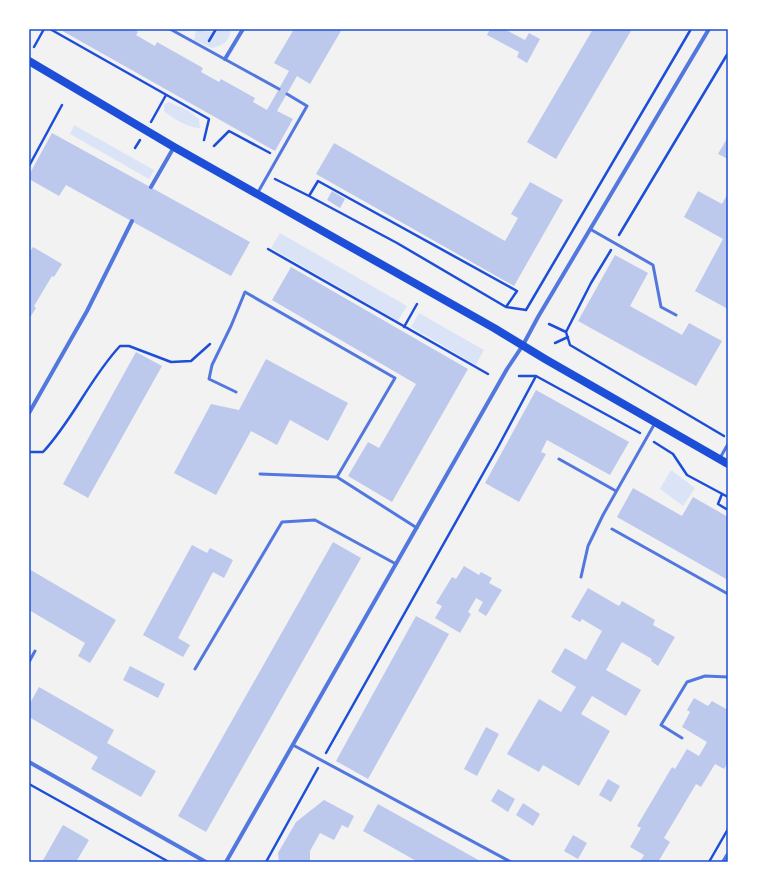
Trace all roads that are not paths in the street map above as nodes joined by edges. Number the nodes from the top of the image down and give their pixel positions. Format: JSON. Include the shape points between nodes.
{"nodes":[{"id":1,"x":170,"y":29,"type":"edge"},
{"id":2,"x":243,"y":29,"type":"edge"},
{"id":3,"x":708,"y":29,"type":"edge"},
{"id":4,"x":225,"y":59,"type":"junction"},
{"id":5,"x":29,"y":61,"type":"edge"},
{"id":6,"x":278,"y":89,"type":"dead end"},
{"id":7,"x":287,"y":94,"type":"dead end"},
{"id":8,"x":174,"y":147,"type":"junction"},
{"id":9,"x":151,"y":187,"type":"dead end"},
{"id":10,"x":257,"y":195,"type":"junction"},
{"id":11,"x":132,"y":221,"type":"dead end"},
{"id":12,"x":590,"y":229,"type":"junction"},
{"id":13,"x":676,"y":315,"type":"dead end"},
{"id":14,"x":523,"y":345,"type":"junction"},
{"id":15,"x":236,"y":392,"type":"dead end"},
{"id":16,"x":29,"y":413,"type":"edge"},
{"id":17,"x":656,"y":422,"type":"junction"},
{"id":18,"x":728,"y":444,"type":"edge"},
{"id":19,"x":559,"y":459,"type":"dead end"},
{"id":20,"x":720,"y":459,"type":"junction"},
{"id":21,"x":728,"y":464,"type":"edge"},
{"id":22,"x":260,"y":474,"type":"dead end"},
{"id":23,"x":337,"y":478,"type":"junction"},
{"id":24,"x":616,"y":491,"type":"junction"},
{"id":25,"x":417,"y":528,"type":"junction"},
{"id":26,"x":612,"y":529,"type":"dead end"},
{"id":27,"x":396,"y":564,"type":"junction"},
{"id":28,"x":581,"y":577,"type":"dead end"},
{"id":29,"x":728,"y":594,"type":"edge"},
{"id":30,"x":36,"y":652,"type":"dead end"},
{"id":31,"x":29,"y":662,"type":"edge"},
{"id":32,"x":195,"y":669,"type":"dead end"},
{"id":33,"x":728,"y":678,"type":"edge"},
{"id":34,"x":682,"y":738,"type":"dead end"},
{"id":35,"x":293,"y":745,"type":"junction"},
{"id":36,"x":29,"y":762,"type":"edge"},
{"id":37,"x":728,"y":854,"type":"edge"},
{"id":38,"x":206,"y":862,"type":"edge"},
{"id":39,"x":226,"y":862,"type":"edge"},
{"id":40,"x":511,"y":862,"type":"edge"},
{"id":41,"x":723,"y":862,"type":"edge"}],
"edges":[{"from":1,"to":4,"type":"lane"},
{"from":2,"to":4,"type":"street"},
{"from":3,"to":12,"type":"street"},
{"from":4,"to":6,"type":"lane"},
{"from":5,"to":8,"type":"main road"},
{"from":7,"to":10,"type":"lane","via":[[307,106]]},
{"from":8,"to":9,"type":"street"},
{"from":8,"to":10,"type":"main road"},
{"from":10,"to":14,"type":"main road"},
{"from":11,"to":16,"type":"street","via":[[87,311]]},
{"from":12,"to":13,"type":"lane","via":[[653,265],[661,307]]},
{"from":12,"to":14,"type":"street"},
{"from":14,"to":17,"type":"main road"},
{"from":14,"to":25,"type":"street"},
{"from":15,"to":23,"type":"lane","via":[[209,379],[212,365],[245,292],[395,378]]},
{"from":17,"to":20,"type":"main road"},
{"from":17,"to":24,"type":"lane"},
{"from":18,"to":20,"type":"lane"},
{"from":19,"to":24,"type":"lane"},
{"from":20,"to":21,"type":"main road"},
{"from":22,"to":23,"type":"lane"},
{"from":23,"to":25,"type":"lane"},
{"from":24,"to":28,"type":"lane","via":[[588,546]]},
{"from":25,"to":27,"type":"street"},
{"from":26,"to":29,"type":"lane"},
{"from":27,"to":32,"type":"lane","via":[[315,520],[282,522]]},
{"from":27,"to":35,"type":"street"},
{"from":30,"to":31,"type":"lane"},
{"from":33,"to":34,"type":"lane","via":[[705,676],[687,682],[661,725]]},
{"from":35,"to":39,"type":"street"},
{"from":35,"to":40,"type":"lane"},
{"from":36,"to":38,"type":"street"},
{"from":37,"to":41,"type":"street"}]}
